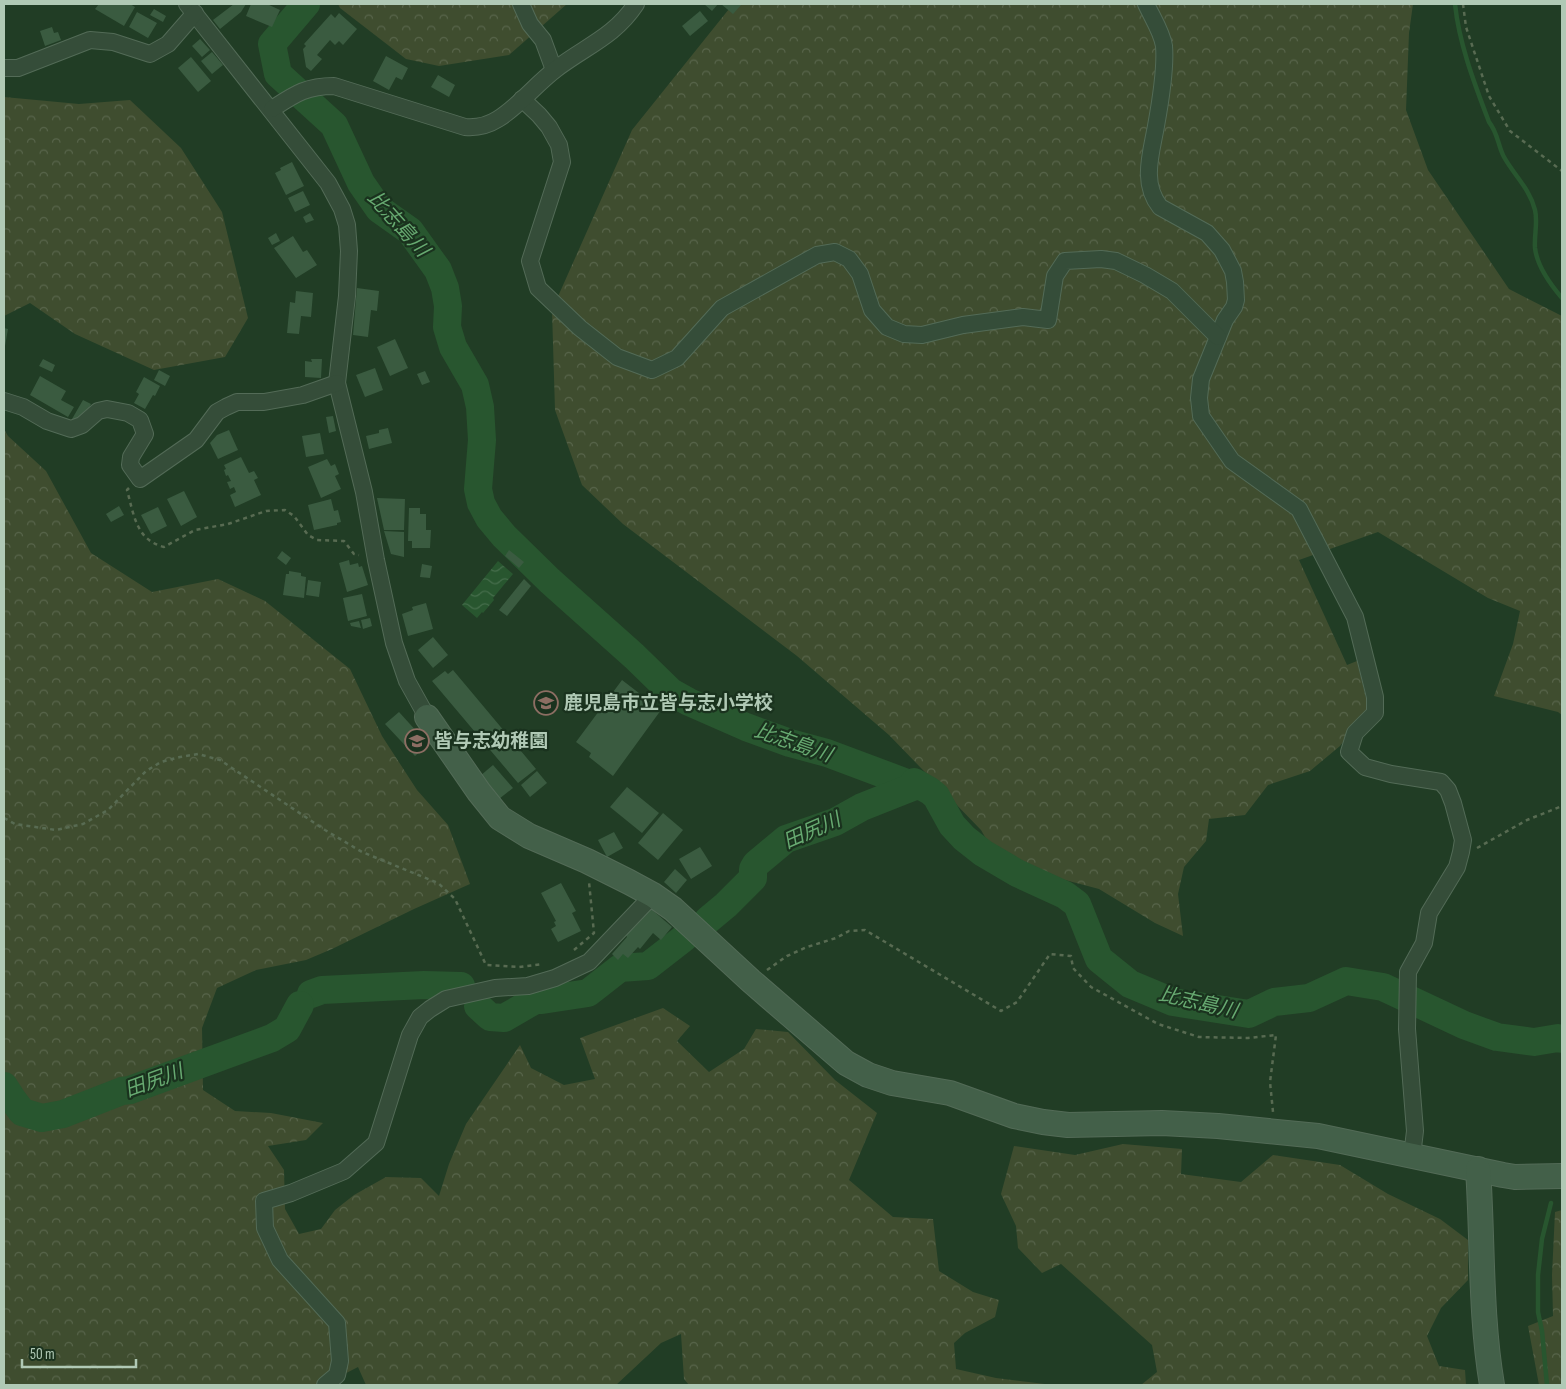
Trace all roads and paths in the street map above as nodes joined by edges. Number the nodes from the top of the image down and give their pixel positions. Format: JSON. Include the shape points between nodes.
{"nodes":[{"id":1,"x":521,"y":4,"type":"edge"},
{"id":2,"x":636,"y":4,"type":"edge"},
{"id":3,"x":1146,"y":4,"type":"edge"},
{"id":4,"x":1463,"y":4,"type":"edge"},
{"id":5,"x":191,"y":9,"type":"edge"},
{"id":6,"x":4,"y":68,"type":"edge"},
{"id":7,"x":554,"y":70,"type":"junction"},
{"id":8,"x":522,"y":99,"type":"junction"},
{"id":9,"x":278,"y":105,"type":"junction"},
{"id":10,"x":1562,"y":171,"type":"edge"},
{"id":11,"x":1218,"y":337,"type":"junction"},
{"id":12,"x":337,"y":383,"type":"junction"},
{"id":13,"x":4,"y":401,"type":"edge"},
{"id":14,"x":140,"y":479,"type":"junction"},
{"id":15,"x":376,"y":560,"type":"junction"},
{"id":16,"x":427,"y":717,"type":"joint"},
{"id":17,"x":1562,"y":806,"type":"edge"},
{"id":18,"x":4,"y":818,"type":"edge"},
{"id":19,"x":1461,"y":852,"type":"junction"},
{"id":20,"x":587,"y":861,"type":"junction"},
{"id":21,"x":653,"y":895,"type":"junction"},
{"id":22,"x":570,"y":954,"type":"dead end"},
{"id":23,"x":548,"y":963,"type":"dead end"},
{"id":24,"x":751,"y":981,"type":"junction"},
{"id":25,"x":1274,"y":1132,"type":"junction"},
{"id":26,"x":1412,"y":1156,"type":"junction"},
{"id":27,"x":1478,"y":1169,"type":"junction"},
{"id":28,"x":1562,"y":1176,"type":"edge"},
{"id":29,"x":325,"y":1385,"type":"edge"},
{"id":30,"x":1492,"y":1385,"type":"edge"}],
"edges":[{"from":1,"to":7,"type":"street","via":[[530,24],[543,40]]},
{"from":2,"to":7,"type":"street","via":[[614,30]]},
{"from":3,"to":11,"type":"street","via":[[1162,39],[1164,55],[1148,164],[1150,188],[1160,208],[1207,233],[1222,250],[1233,271],[1236,300]]},
{"from":4,"to":10,"type":"path","via":[[1466,27],[1490,96],[1510,131]]},
{"from":5,"to":6,"type":"street","via":[[168,44],[150,54],[113,42],[90,40],[18,68]]},
{"from":5,"to":9,"type":"street"},
{"from":7,"to":8,"type":"street"},
{"from":8,"to":9,"type":"street","via":[[498,119],[474,128],[334,86],[316,86]]},
{"from":8,"to":11,"type":"street","via":[[549,127],[559,145],[562,162],[530,261],[538,288],[617,357],[652,370],[677,358],[722,308],[818,256],[835,252],[849,259],[860,274],[872,310],[887,327],[904,334],[922,335],[963,325],[1023,317],[1048,320],[1055,276],[1065,261],[1101,259],[1116,261],[1172,292]]},
{"from":9,"to":12,"type":"street","via":[[293,139],[328,183],[347,225],[347,296]]},
{"from":11,"to":19,"type":"street","via":[[1201,379],[1201,416],[1232,461],[1299,509],[1355,617],[1375,705],[1374,713],[1355,733],[1349,752],[1365,767],[1442,782],[1461,829]]},
{"from":12,"to":14,"type":"street","via":[[303,395],[264,402],[237,402],[226,407],[217,412],[196,440]]},
{"from":12,"to":15,"type":"street","via":[[364,492]]},
{"from":13,"to":14,"type":"street","via":[[71,429],[82,425],[98,411],[107,409],[128,413],[140,420],[145,434],[131,457],[130,465]]},
{"from":14,"to":15,"type":"path","via":[[127,490],[142,534],[154,544],[164,547],[195,530],[228,524],[266,511],[285,510],[294,516],[308,535],[317,540],[344,541],[354,554]]},
{"from":15,"to":16,"type":"street","via":[[394,642],[407,681]]},
{"from":16,"to":20,"type":"street","via":[[500,818],[529,836]]},
{"from":17,"to":19,"type":"path","via":[[1527,820],[1472,851]]},
{"from":18,"to":23,"type":"path","via":[[15,824],[56,830],[83,824],[108,810],[146,771],[161,762],[198,754],[220,760],[362,852],[438,883],[454,899],[486,965],[519,967]]},
{"from":19,"to":26,"type":"street","via":[[1457,866],[1429,913],[1424,943],[1408,972],[1407,1029],[1414,1131]]},
{"from":20,"to":21,"type":"street"},
{"from":20,"to":22,"type":"path","via":[[594,933]]},
{"from":21,"to":24,"type":"street","via":[[673,909]]},
{"from":21,"to":29,"type":"street","via":[[589,962],[528,986],[495,988],[446,999],[430,1009],[420,1017],[410,1035],[376,1142],[344,1171],[264,1201],[265,1228],[280,1260],[337,1323],[340,1361],[337,1375]]},
{"from":24,"to":25,"type":"street","via":[[846,1062],[868,1075],[892,1083],[950,1093],[1014,1116],[1043,1122],[1068,1125],[1162,1123]]},
{"from":24,"to":25,"type":"path","via":[[801,950],[848,931],[866,930],[1001,1011],[1017,1002],[1050,954],[1071,956],[1073,968],[1091,987],[1158,1024],[1199,1036],[1248,1038],[1276,1035],[1270,1082]]},
{"from":25,"to":26,"type":"street","via":[[1318,1136]]},
{"from":26,"to":27,"type":"street"},
{"from":27,"to":28,"type":"street","via":[[1515,1177]]},
{"from":27,"to":30,"type":"street","via":[[1483,1314]]}]}
